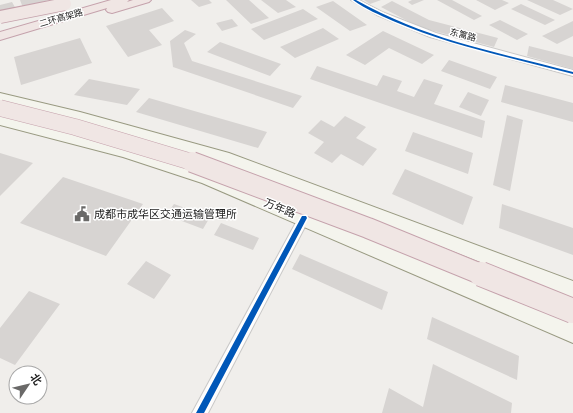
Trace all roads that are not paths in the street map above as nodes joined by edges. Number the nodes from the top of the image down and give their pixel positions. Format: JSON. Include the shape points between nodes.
{"nodes":[{"id":1,"x":78,"y":0,"type":"edge"},
{"id":2,"x":123,"y":0,"type":"edge"},
{"id":3,"x":128,"y":0,"type":"edge"},
{"id":4,"x":145,"y":0,"type":"edge"},
{"id":5,"x":354,"y":0,"type":"edge"},
{"id":6,"x":69,"y":2,"type":"edge"},
{"id":7,"x":0,"y":20,"type":"edge"},
{"id":8,"x":33,"y":28,"type":"junction"},
{"id":9,"x":0,"y":36,"type":"edge"},
{"id":10,"x":573,"y":73,"type":"edge"},
{"id":11,"x":0,"y":97,"type":"edge"},
{"id":12,"x":0,"y":108,"type":"edge"},
{"id":13,"x":0,"y":120,"type":"edge"},
{"id":14,"x":304,"y":218,"type":"junction"},
{"id":15,"x":408,"y":226,"type":"junction"},
{"id":16,"x":399,"y":258,"type":"junction"},
{"id":17,"x":573,"y":290,"type":"edge"},
{"id":18,"x":573,"y":311,"type":"edge"},
{"id":19,"x":573,"y":333,"type":"edge"},
{"id":20,"x":200,"y":413,"type":"edge"}],
"edges":[{"from":1,"to":6,"type":"highway","name":"二环高架路"},
{"from":2,"to":9,"type":"highway","name":"二环高架路"},
{"from":3,"to":8,"type":"main road"},
{"from":4,"to":8,"type":"highway"},
{"from":5,"to":10,"type":"street","name":"东篱路","via":[[419,31]]},
{"from":6,"to":7,"type":"highway","name":"二环高架路","bridge":true},
{"from":8,"to":9,"type":"main road"},
{"from":11,"to":15,"type":"main road","via":[[80,116],[224,157]]},
{"from":12,"to":18,"type":"highway","bridge":true,"via":[[202,165],[368,228]]},
{"from":13,"to":14,"type":"main road","name":"万年路","via":[[124,152],[207,178]]},
{"from":14,"to":16,"type":"main road","name":"万年路"},
{"from":14,"to":20,"type":"street"},
{"from":15,"to":16,"type":"main road","via":[[393,223],[380,231],[384,247]]},
{"from":15,"to":17,"type":"main road"},
{"from":16,"to":19,"type":"main road","name":"万年路"}]}
